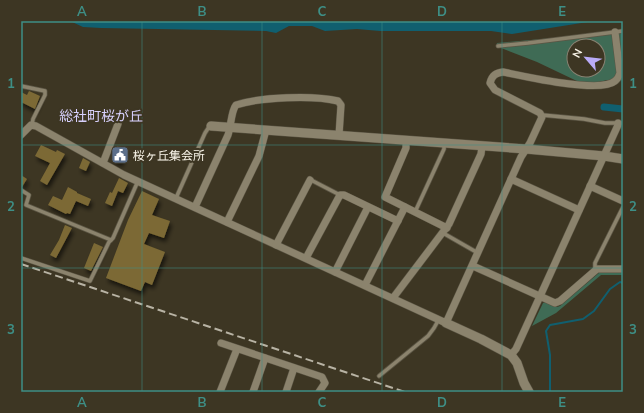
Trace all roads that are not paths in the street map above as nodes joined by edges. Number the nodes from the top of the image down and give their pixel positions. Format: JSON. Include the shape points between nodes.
{"nodes":[{"id":1,"x":623,"y":31,"type":"edge"},
{"id":2,"x":615,"y":32,"type":"junction"},
{"id":3,"x":498,"y":46,"type":"dead end"},
{"id":4,"x":21,"y":86,"type":"edge"},
{"id":5,"x":97,"y":112,"type":"dead end"},
{"id":6,"x":542,"y":115,"type":"junction"},
{"id":7,"x":620,"y":123,"type":"edge"},
{"id":8,"x":118,"y":124,"type":"joint"},
{"id":9,"x":32,"y":125,"type":"junction"},
{"id":10,"x":211,"y":126,"type":"joint"},
{"id":11,"x":231,"y":127,"type":"junction"},
{"id":12,"x":266,"y":130,"type":"junction"},
{"id":13,"x":21,"y":135,"type":"edge"},
{"id":14,"x":339,"y":135,"type":"junction"},
{"id":15,"x":406,"y":141,"type":"junction"},
{"id":16,"x":444,"y":144,"type":"junction"},
{"id":17,"x":482,"y":146,"type":"junction"},
{"id":18,"x":526,"y":150,"type":"junction"},
{"id":19,"x":604,"y":156,"type":"junction"},
{"id":20,"x":623,"y":159,"type":"edge"},
{"id":21,"x":103,"y":164,"type":"junction"},
{"id":22,"x":511,"y":179,"type":"junction"},
{"id":23,"x":310,"y":180,"type":"joint"},
{"id":24,"x":138,"y":181,"type":"junction"},
{"id":25,"x":590,"y":186,"type":"junction"},
{"id":26,"x":21,"y":190,"type":"edge"},
{"id":27,"x":340,"y":195,"type":"junction"},
{"id":28,"x":176,"y":198,"type":"junction"},
{"id":29,"x":623,"y":201,"type":"edge"},
{"id":30,"x":195,"y":207,"type":"junction"},
{"id":31,"x":368,"y":207,"type":"junction"},
{"id":32,"x":405,"y":207,"type":"junction"},
{"id":33,"x":623,"y":207,"type":"edge"},
{"id":34,"x":579,"y":210,"type":"junction"},
{"id":35,"x":415,"y":212,"type":"junction"},
{"id":36,"x":398,"y":221,"type":"junction"},
{"id":37,"x":228,"y":222,"type":"junction"},
{"id":38,"x":445,"y":230,"type":"junction"},
{"id":39,"x":111,"y":240,"type":"junction"},
{"id":40,"x":276,"y":245,"type":"junction"},
{"id":41,"x":478,"y":253,"type":"junction"},
{"id":42,"x":21,"y":258,"type":"edge"},
{"id":43,"x":306,"y":258,"type":"junction"},
{"id":44,"x":472,"y":266,"type":"junction"},
{"id":45,"x":623,"y":269,"type":"edge"},
{"id":46,"x":595,"y":271,"type":"junction"},
{"id":47,"x":335,"y":272,"type":"junction"},
{"id":48,"x":365,"y":285,"type":"junction"},
{"id":49,"x":540,"y":297,"type":"junction"},
{"id":50,"x":392,"y":298,"type":"junction"},
{"id":51,"x":443,"y":321,"type":"junction"},
{"id":52,"x":220,"y":343,"type":"dead end"},
{"id":53,"x":237,"y":349,"type":"junction"},
{"id":54,"x":511,"y":355,"type":"junction"},
{"id":55,"x":264,"y":358,"type":"junction"},
{"id":56,"x":294,"y":368,"type":"junction"},
{"id":57,"x":379,"y":376,"type":"dead end"},
{"id":58,"x":220,"y":392,"type":"edge"},
{"id":59,"x":253,"y":392,"type":"edge"},
{"id":60,"x":286,"y":392,"type":"edge"},
{"id":61,"x":319,"y":392,"type":"edge"},
{"id":62,"x":530,"y":392,"type":"edge"}],
"edges":[{"from":1,"to":2,"type":"lane"},
{"from":2,"to":3,"type":"lane"},
{"from":2,"to":6,"type":"street","via":[[620,73],[614,83],[586,86],[502,72],[494,75],[490,83],[495,90]]},
{"from":4,"to":9,"type":"lane","via":[[45,91]]},
{"from":5,"to":8,"type":"lane","via":[[117,119]]},
{"from":6,"to":7,"type":"lane"},
{"from":6,"to":18,"type":"street"},
{"from":7,"to":19,"type":"street"},
{"from":8,"to":21,"type":"street"},
{"from":9,"to":13,"type":"street"},
{"from":9,"to":21,"type":"street"},
{"from":10,"to":11,"type":"street"},
{"from":10,"to":28,"type":"lane","via":[[205,133]]},
{"from":11,"to":12,"type":"street"},
{"from":11,"to":14,"type":"street","via":[[233,109],[239,104],[277,98],[311,98],[340,102]]},
{"from":11,"to":30,"type":"street"},
{"from":12,"to":14,"type":"street"},
{"from":12,"to":37,"type":"street","via":[[260,156]]},
{"from":14,"to":15,"type":"street"},
{"from":15,"to":16,"type":"street"},
{"from":15,"to":32,"type":"street","via":[[406,148],[384,195]]},
{"from":16,"to":17,"type":"street"},
{"from":16,"to":35,"type":"lane","via":[[444,150]]},
{"from":17,"to":18,"type":"street"},
{"from":17,"to":38,"type":"street","via":[[481,154]]},
{"from":18,"to":19,"type":"street"},
{"from":18,"to":22,"type":"street"},
{"from":19,"to":20,"type":"street"},
{"from":19,"to":25,"type":"street"},
{"from":21,"to":24,"type":"street"},
{"from":22,"to":34,"type":"street"},
{"from":22,"to":41,"type":"street"},
{"from":23,"to":27,"type":"lane"},
{"from":23,"to":40,"type":"street"},
{"from":24,"to":28,"type":"street"},
{"from":24,"to":39,"type":"lane"},
{"from":25,"to":29,"type":"street"},
{"from":25,"to":34,"type":"street"},
{"from":26,"to":39,"type":"lane","via":[[29,195],[26,205]]},
{"from":27,"to":31,"type":"street"},
{"from":27,"to":43,"type":"street"},
{"from":28,"to":30,"type":"street"},
{"from":30,"to":37,"type":"street"},
{"from":31,"to":36,"type":"street"},
{"from":31,"to":47,"type":"street"},
{"from":32,"to":35,"type":"street"},
{"from":32,"to":36,"type":"street"},
{"from":33,"to":46,"type":"lane","via":[[595,263]]},
{"from":34,"to":49,"type":"street"},
{"from":35,"to":38,"type":"street"},
{"from":36,"to":48,"type":"street"},
{"from":37,"to":40,"type":"street"},
{"from":38,"to":41,"type":"lane"},
{"from":38,"to":50,"type":"street"},
{"from":39,"to":42,"type":"lane","via":[[90,281]]},
{"from":40,"to":43,"type":"street"},
{"from":41,"to":44,"type":"street"},
{"from":43,"to":47,"type":"street"},
{"from":44,"to":49,"type":"street"},
{"from":44,"to":51,"type":"street"},
{"from":45,"to":46,"type":"street","via":[[600,268]]},
{"from":46,"to":49,"type":"street","via":[[559,302]]},
{"from":47,"to":48,"type":"street"},
{"from":48,"to":50,"type":"street"},
{"from":49,"to":54,"type":"street"},
{"from":50,"to":51,"type":"street"},
{"from":51,"to":54,"type":"street"},
{"from":51,"to":57,"type":"lane"},
{"from":52,"to":53,"type":"street"},
{"from":53,"to":55,"type":"street"},
{"from":53,"to":58,"type":"street"},
{"from":54,"to":62,"type":"street"},
{"from":55,"to":56,"type":"street"},
{"from":55,"to":59,"type":"street"},
{"from":56,"to":60,"type":"street"},
{"from":56,"to":61,"type":"street","via":[[323,378],[325,383]]}]}
